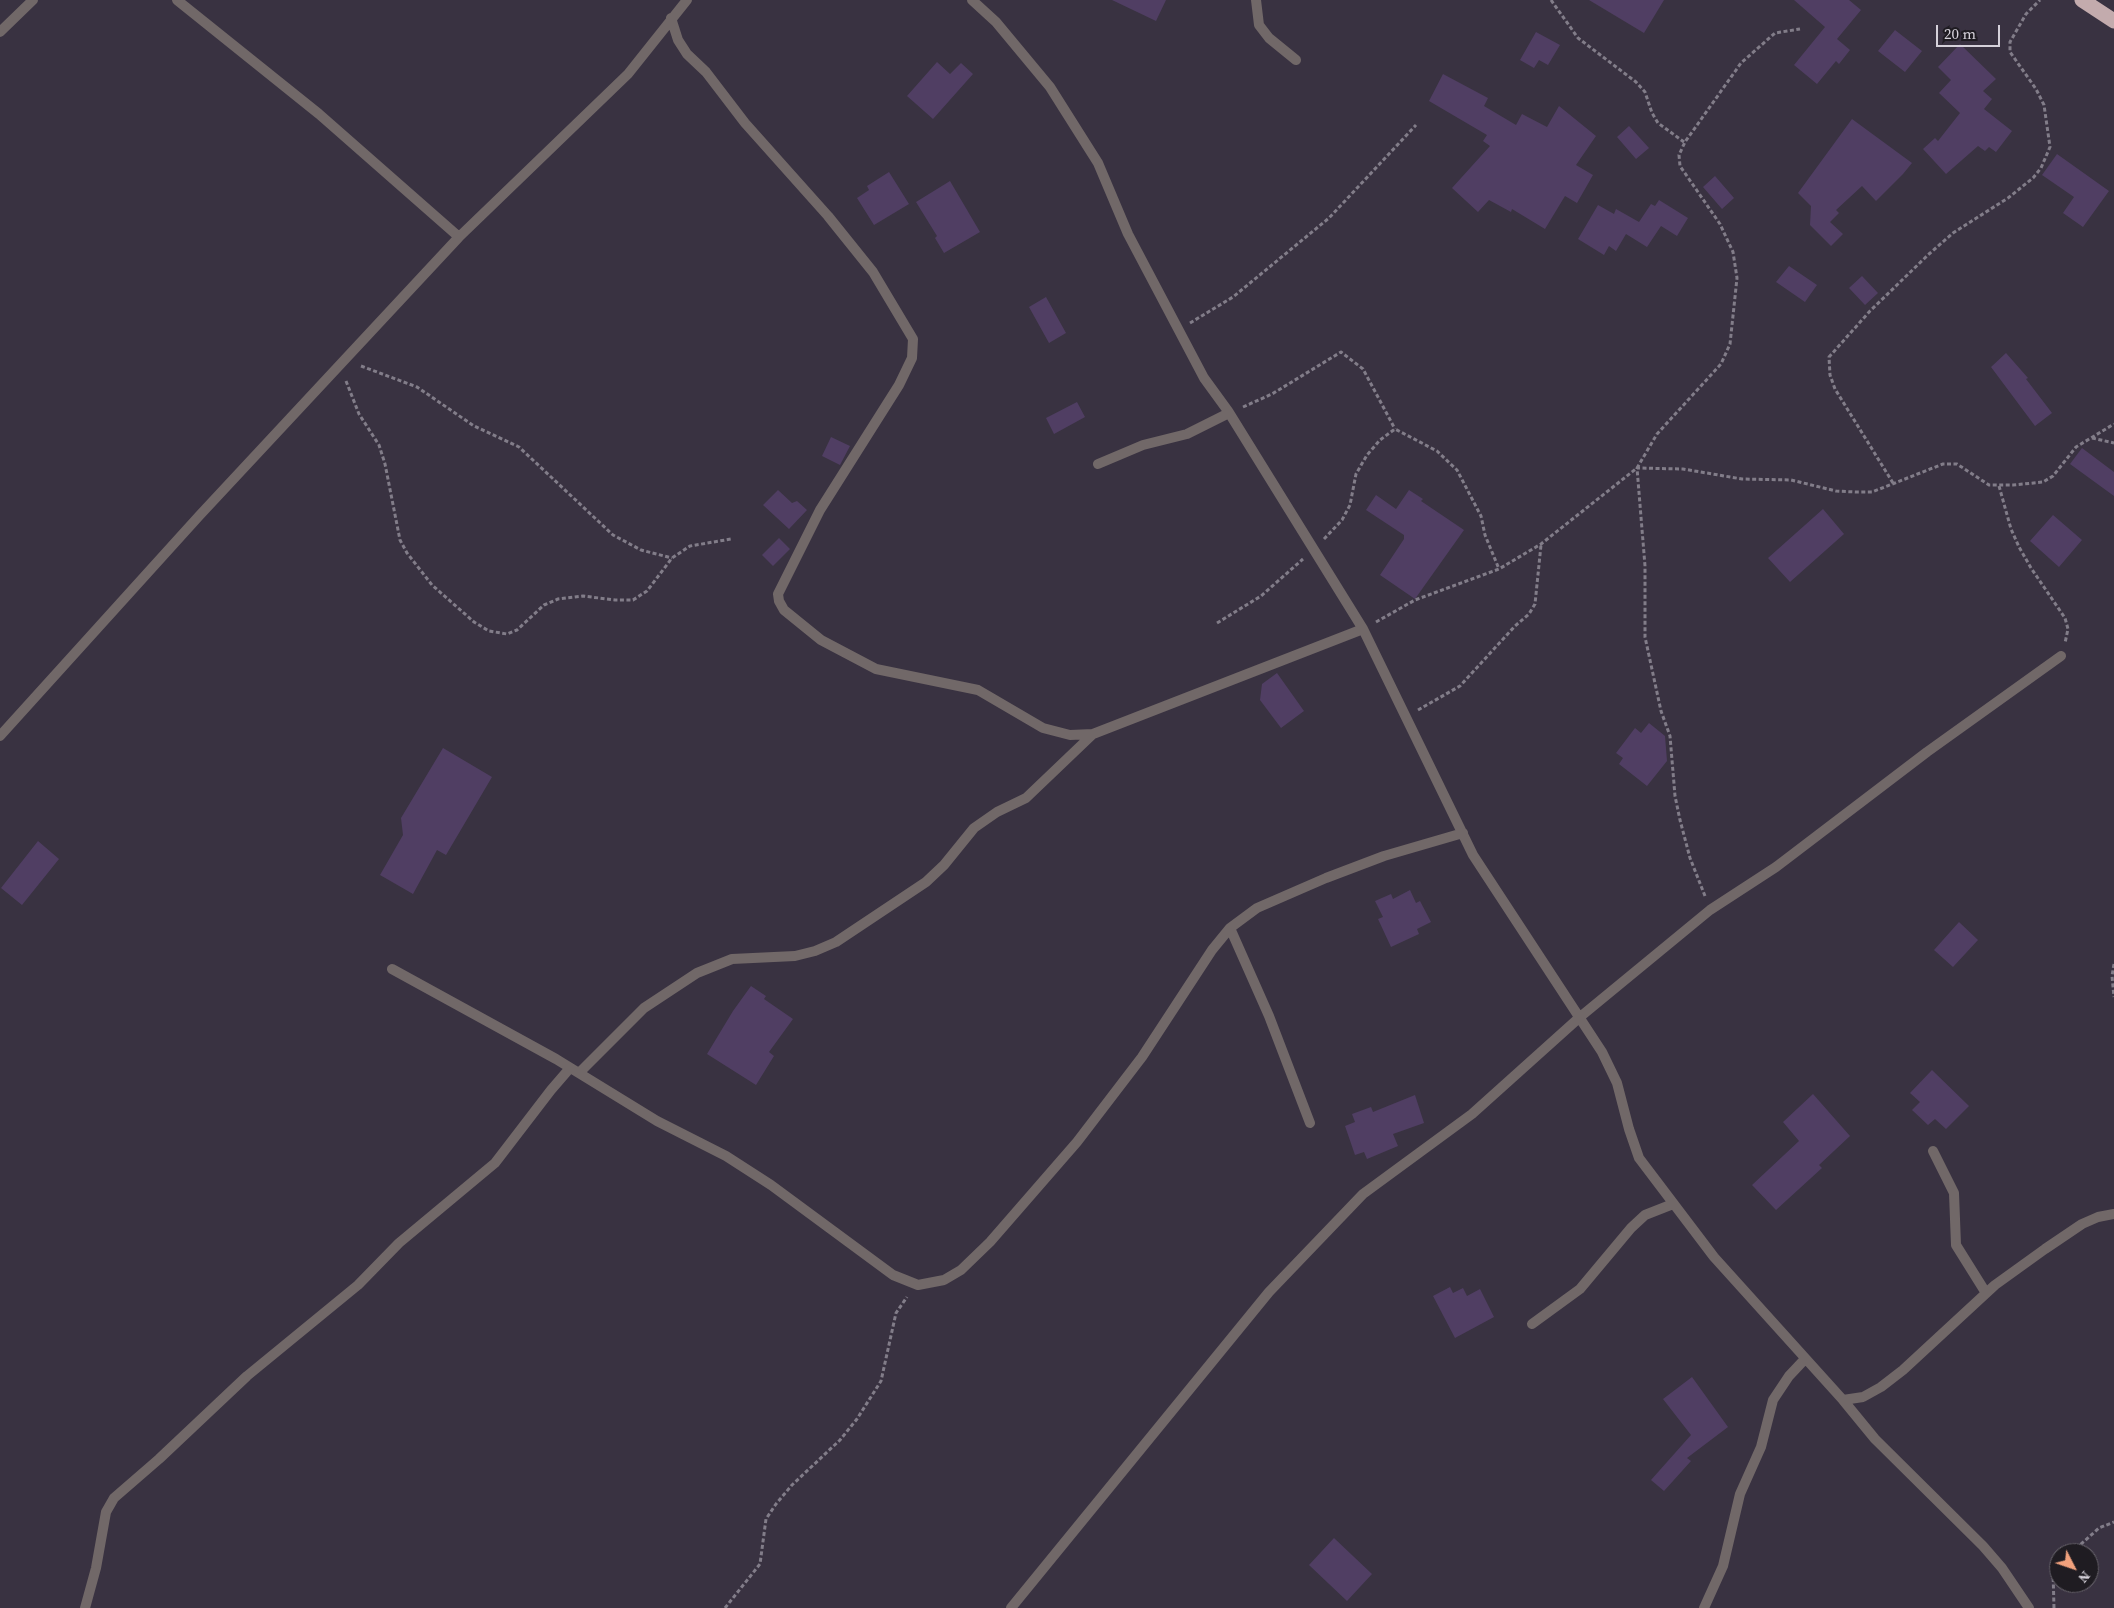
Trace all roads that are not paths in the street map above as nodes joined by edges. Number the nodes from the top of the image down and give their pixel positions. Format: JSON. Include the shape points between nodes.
{"nodes":[{"id":1,"x":33,"y":0,"type":"edge"},
{"id":2,"x":177,"y":0,"type":"edge"},
{"id":3,"x":687,"y":0,"type":"edge"},
{"id":4,"x":972,"y":0,"type":"edge"},
{"id":5,"x":1256,"y":0,"type":"edge"},
{"id":6,"x":2082,"y":0,"type":"edge"},
{"id":7,"x":671,"y":18,"type":"junction"},
{"id":8,"x":2114,"y":21,"type":"edge"},
{"id":9,"x":0,"y":32,"type":"edge"},
{"id":10,"x":1296,"y":60,"type":"dead end"},
{"id":11,"x":459,"y":237,"type":"junction"},
{"id":12,"x":1228,"y":412,"type":"junction"},
{"id":13,"x":1098,"y":464,"type":"dead end"},
{"id":14,"x":1363,"y":629,"type":"junction"},
{"id":15,"x":2061,"y":656,"type":"road end"},
{"id":16,"x":1092,"y":734,"type":"junction"},
{"id":17,"x":0,"y":736,"type":"edge"},
{"id":18,"x":1463,"y":833,"type":"junction"},
{"id":19,"x":1230,"y":928,"type":"junction"},
{"id":20,"x":392,"y":969,"type":"dead end"},
{"id":21,"x":1580,"y":1017,"type":"junction"},
{"id":22,"x":575,"y":1071,"type":"junction"},
{"id":23,"x":1310,"y":1123,"type":"dead end"},
{"id":24,"x":1933,"y":1151,"type":"dead end"},
{"id":25,"x":1673,"y":1204,"type":"junction"},
{"id":26,"x":2114,"y":1214,"type":"edge"},
{"id":27,"x":1986,"y":1293,"type":"junction"},
{"id":28,"x":1532,"y":1324,"type":"dead end"},
{"id":29,"x":1805,"y":1359,"type":"junction"},
{"id":30,"x":1843,"y":1400,"type":"junction"},
{"id":31,"x":85,"y":1608,"type":"edge"},
{"id":32,"x":1011,"y":1608,"type":"edge"},
{"id":33,"x":1704,"y":1608,"type":"edge"},
{"id":34,"x":2029,"y":1608,"type":"edge"}],
"edges":[{"from":1,"to":9,"type":"street"},
{"from":2,"to":11,"type":"street","via":[[319,114]]},
{"from":3,"to":7,"type":"street"},
{"from":4,"to":12,"type":"street","via":[[996,22],[1050,87],[1098,163],[1128,234],[1178,330],[1204,378]]},
{"from":5,"to":10,"type":"street","via":[[1259,25],[1269,38]]},
{"from":6,"to":8,"type":"highway"},
{"from":7,"to":11,"type":"street","via":[[628,74]]},
{"from":7,"to":16,"type":"street","via":[[678,40],[687,54],[706,72],[745,123],[873,272],[913,339],[912,358],[899,385],[820,510],[778,594],[784,610],[822,640],[876,669],[978,690],[1043,728],[1070,735]]},
{"from":11,"to":17,"type":"street"},
{"from":12,"to":13,"type":"street","via":[[1187,434],[1143,445]]},
{"from":12,"to":14,"type":"street"},
{"from":14,"to":16,"type":"street"},
{"from":14,"to":18,"type":"street"},
{"from":15,"to":21,"type":"street","via":[[1927,752],[1776,867],[1710,910]]},
{"from":16,"to":22,"type":"street","via":[[1026,798],[974,828],[926,882],[836,942],[795,956],[732,959],[697,973],[644,1008]]},
{"from":18,"to":19,"type":"street","via":[[1384,856],[1326,878],[1256,908]]},
{"from":18,"to":21,"type":"street","via":[[1473,855]]},
{"from":19,"to":22,"type":"street","via":[[1142,1057],[1095,1118],[990,1242],[961,1270],[944,1280],[918,1285],[893,1275],[726,1156],[657,1121]]},
{"from":19,"to":23,"type":"street","via":[[1269,1016]]},
{"from":20,"to":22,"type":"street"},
{"from":21,"to":25,"type":"street","via":[[1617,1083],[1640,1158]]},
{"from":21,"to":32,"type":"street","via":[[1472,1114],[1364,1194],[1269,1292]]},
{"from":22,"to":31,"type":"street","via":[[551,1090],[495,1164],[399,1243],[358,1285],[247,1376],[114,1498],[106,1512]]},
{"from":24,"to":27,"type":"street","via":[[1954,1193],[1956,1245]]},
{"from":25,"to":28,"type":"street","via":[[1645,1215],[1580,1289]]},
{"from":25,"to":29,"type":"street","via":[[1714,1257]]},
{"from":26,"to":27,"type":"street","via":[[2082,1224]]},
{"from":27,"to":30,"type":"street","via":[[1881,1387],[1863,1397]]},
{"from":29,"to":30,"type":"street"},
{"from":29,"to":33,"type":"street","via":[[1788,1376],[1773,1400],[1761,1448],[1740,1494],[1723,1566]]},
{"from":30,"to":34,"type":"street","via":[[1876,1439],[1983,1546]]}]}
